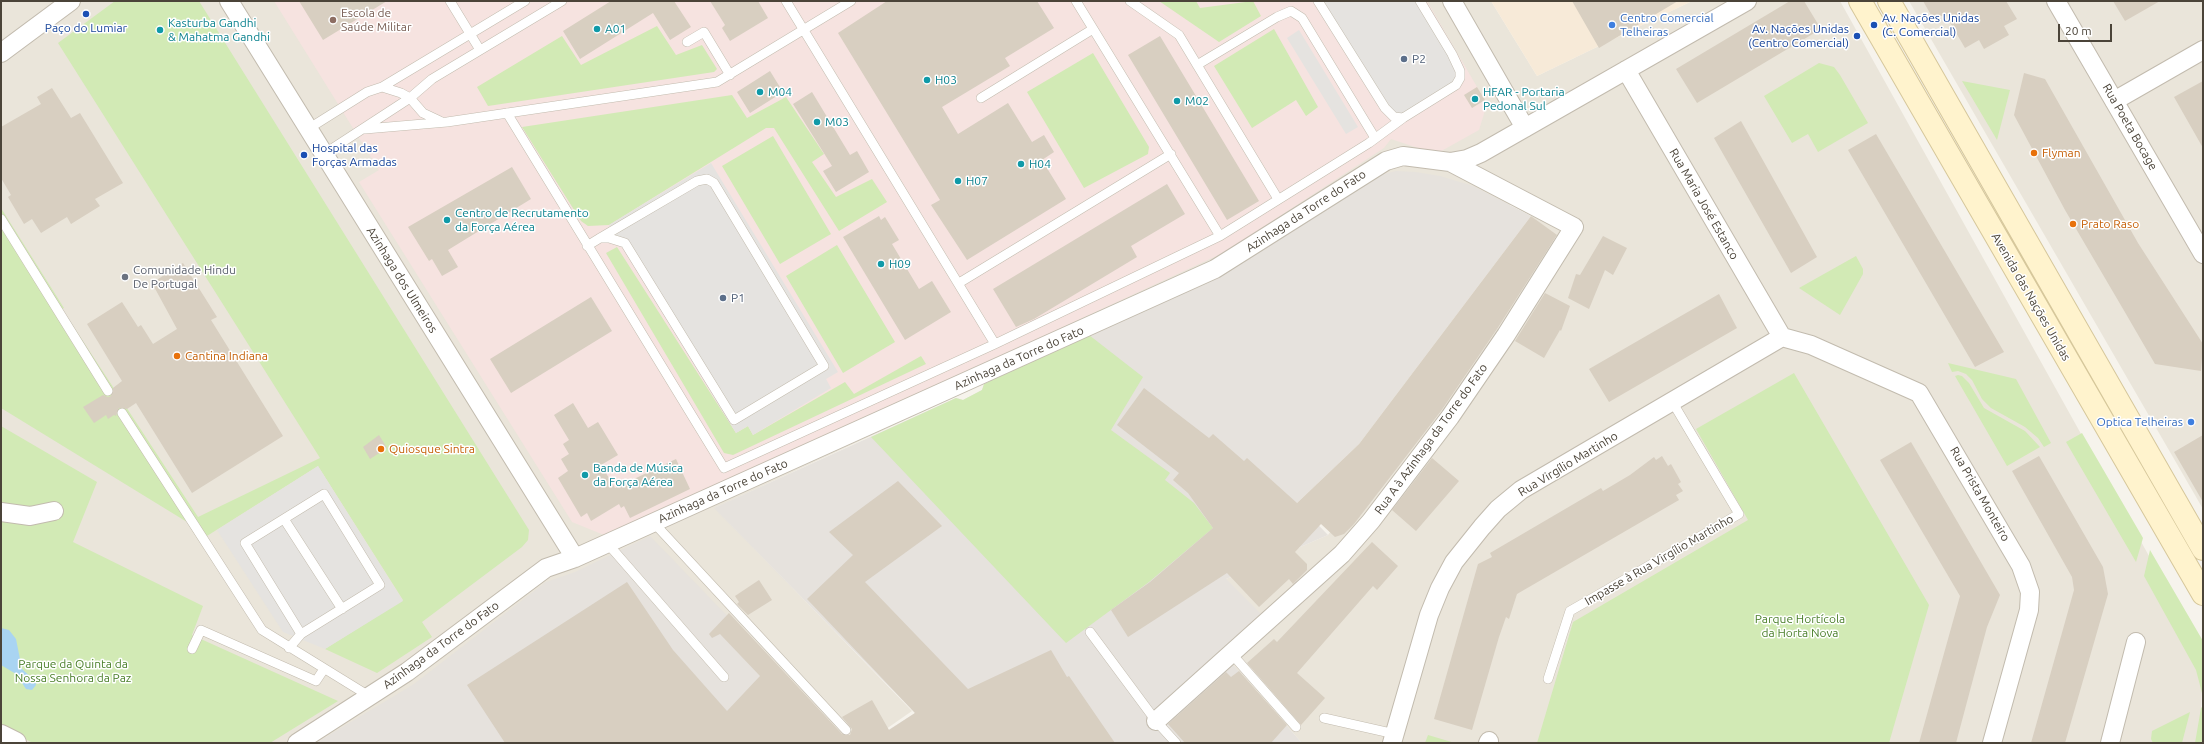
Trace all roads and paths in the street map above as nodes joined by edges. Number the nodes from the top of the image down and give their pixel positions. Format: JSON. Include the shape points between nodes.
{"nodes":[{"id":1,"x":71,"y":1,"type":"edge"},
{"id":2,"x":229,"y":1,"type":"edge"},
{"id":3,"x":450,"y":1,"type":"edge"},
{"id":4,"x":525,"y":1,"type":"edge"},
{"id":5,"x":562,"y":1,"type":"edge"},
{"id":6,"x":786,"y":1,"type":"edge"},
{"id":7,"x":851,"y":1,"type":"edge"},
{"id":8,"x":1076,"y":1,"type":"edge"},
{"id":9,"x":1130,"y":1,"type":"edge"},
{"id":10,"x":1318,"y":1,"type":"edge"},
{"id":11,"x":1420,"y":1,"type":"edge"},
{"id":12,"x":1452,"y":1,"type":"edge"},
{"id":13,"x":1747,"y":1,"type":"edge"},
{"id":14,"x":1860,"y":1,"type":"edge"},
{"id":15,"x":1889,"y":1,"type":"edge"},
{"id":16,"x":2056,"y":1,"type":"edge"},
{"id":17,"x":1093,"y":29,"type":"junction"},
{"id":18,"x":804,"y":30,"type":"junction"},
{"id":19,"x":471,"y":34,"type":"junction"},
{"id":20,"x":687,"y":42,"type":"dead end"},
{"id":21,"x":480,"y":50,"type":"junction"},
{"id":22,"x":2203,"y":50,"type":"edge"},
{"id":23,"x":1,"y":53,"type":"edge"},
{"id":24,"x":1197,"y":65,"type":"junction"},
{"id":25,"x":1626,"y":70,"type":"junction"},
{"id":26,"x":730,"y":75,"type":"junction"},
{"id":27,"x":382,"y":87,"type":"junction"},
{"id":28,"x":410,"y":98,"type":"junction"},
{"id":29,"x":982,"y":98,"type":"dead end"},
{"id":30,"x":2114,"y":101,"type":"junction"},
{"id":31,"x":507,"y":113,"type":"junction"},
{"id":32,"x":1403,"y":118,"type":"junction"},
{"id":33,"x":447,"y":122,"type":"junction"},
{"id":34,"x":1525,"y":128,"type":"junction"},
{"id":35,"x":308,"y":129,"type":"junction"},
{"id":36,"x":365,"y":129,"type":"junction"},
{"id":37,"x":1376,"y":138,"type":"junction"},
{"id":38,"x":324,"y":154,"type":"junction"},
{"id":39,"x":1170,"y":154,"type":"junction"},
{"id":40,"x":1450,"y":162,"type":"junction"},
{"id":41,"x":1278,"y":199,"type":"junction"},
{"id":42,"x":1,"y":219,"type":"edge"},
{"id":43,"x":1220,"y":236,"type":"junction"},
{"id":44,"x":600,"y":238,"type":"junction"},
{"id":45,"x":587,"y":246,"type":"junction"},
{"id":46,"x":2203,"y":254,"type":"edge"},
{"id":47,"x":959,"y":283,"type":"junction"},
{"id":48,"x":1782,"y":338,"type":"junction"},
{"id":49,"x":995,"y":344,"type":"junction"},
{"id":50,"x":108,"y":392,"type":"dead end"},
{"id":51,"x":1673,"y":402,"type":"junction"},
{"id":52,"x":122,"y":412,"type":"dead end"},
{"id":53,"x":54,"y":511,"type":"dead end"},
{"id":54,"x":1,"y":512,"type":"edge"},
{"id":55,"x":284,"y":519,"type":"junction"},
{"id":56,"x":654,"y":523,"type":"junction"},
{"id":57,"x":608,"y":544,"type":"junction"},
{"id":58,"x":2203,"y":549,"type":"edge"},
{"id":59,"x":575,"y":558,"type":"junction"},
{"id":60,"x":2203,"y":594,"type":"edge"},
{"id":61,"x":342,"y":609,"type":"junction"},
{"id":62,"x":1090,"y":632,"type":"dead end"},
{"id":63,"x":301,"y":634,"type":"junction"},
{"id":64,"x":2136,"y":642,"type":"dead end"},
{"id":65,"x":289,"y":648,"type":"junction"},
{"id":66,"x":192,"y":649,"type":"dead end"},
{"id":67,"x":1231,"y":653,"type":"junction"},
{"id":68,"x":324,"y":669,"type":"junction"},
{"id":69,"x":724,"y":677,"type":"dead end"},
{"id":70,"x":1548,"y":680,"type":"dead end"},
{"id":71,"x":369,"y":696,"type":"junction"},
{"id":72,"x":1324,"y":718,"type":"dead end"},
{"id":73,"x":1156,"y":721,"type":"junction"},
{"id":74,"x":1296,"y":727,"type":"dead end"},
{"id":75,"x":846,"y":730,"type":"dead end"},
{"id":76,"x":1,"y":736,"type":"edge"},
{"id":77,"x":1394,"y":738,"type":"edge"},
{"id":78,"x":15,"y":743,"type":"edge"},
{"id":79,"x":297,"y":743,"type":"edge"},
{"id":80,"x":1176,"y":743,"type":"edge"},
{"id":81,"x":1992,"y":743,"type":"edge"},
{"id":82,"x":2110,"y":743,"type":"edge"}],
"edges":[{"from":1,"to":23,"type":"street"},
{"from":2,"to":35,"type":"street","name":"Azinhaga dos Ulmeiros"},
{"from":3,"to":19,"type":"lane"},
{"from":4,"to":19,"type":"lane"},
{"from":5,"to":21,"type":"lane"},
{"from":6,"to":18,"type":"lane"},
{"from":7,"to":18,"type":"lane"},
{"from":8,"to":17,"type":"lane"},
{"from":9,"to":24,"type":"lane","via":[[1179,36]]},
{"from":10,"to":32,"type":"lane","via":[[1384,108],[1394,117]]},
{"from":11,"to":32,"type":"lane","via":[[1452,54],[1460,71],[1460,78],[1456,85]]},
{"from":12,"to":34,"type":"street"},
{"from":13,"to":25,"type":"street","name":"Azinhaga da Torre do Fato"},
{"from":14,"to":60,"type":"main road","name":"Avenida das Nações Unidas"},
{"from":15,"to":58,"type":"main road","name":"Avenida das Nações Unidas"},
{"from":16,"to":30,"type":"street","name":"Rua Poeta Bocage"},
{"from":17,"to":29,"type":"lane"},
{"from":17,"to":39,"type":"lane"},
{"from":18,"to":26,"type":"lane"},
{"from":18,"to":47,"type":"lane"},
{"from":19,"to":21,"type":"lane"},
{"from":19,"to":27,"type":"lane"},
{"from":20,"to":26,"type":"lane","via":[[704,32]]},
{"from":21,"to":28,"type":"lane","via":[[432,79]]},
{"from":22,"to":30,"type":"street"},
{"from":24,"to":37,"type":"lane","via":[[1285,12],[1291,11],[1302,18]]},
{"from":24,"to":41,"type":"lane"},
{"from":25,"to":34,"type":"street","name":"Azinhaga da Torre do Fato"},
{"from":25,"to":48,"type":"street","name":"Rua Maria José Estanco"},
{"from":26,"to":31,"type":"lane","via":[[707,84]]},
{"from":27,"to":28,"type":"lane"},
{"from":27,"to":35,"type":"lane","via":[[367,92]]},
{"from":28,"to":33,"type":"lane","via":[[423,113],[433,119]]},
{"from":28,"to":36,"type":"lane"},
{"from":30,"to":46,"type":"street","name":"Rua Poeta Bocage"},
{"from":31,"to":33,"type":"lane"},
{"from":31,"to":45,"type":"lane"},
{"from":32,"to":37,"type":"lane"},
{"from":33,"to":36,"type":"lane"},
{"from":34,"to":40,"type":"street","name":"Azinhaga da Torre do Fato","via":[[1481,153]]},
{"from":35,"to":38,"type":"street","name":"Azinhaga dos Ulmeiros"},
{"from":36,"to":38,"type":"lane"},
{"from":37,"to":41,"type":"lane"},
{"from":38,"to":59,"type":"street","name":"Azinhaga dos Ulmeiros"},
{"from":39,"to":43,"type":"lane"},
{"from":39,"to":47,"type":"lane"},
{"from":40,"to":56,"type":"street","name":"Azinhaga da Torre do Fato","via":[[1403,156],[1386,160],[1215,269]]},
{"from":40,"to":67,"type":"street","name":"Rua A à Azinhaga da Torre do Fato","via":[[1574,227],[1506,336],[1459,404],[1371,521],[1342,554]]},
{"from":41,"to":43,"type":"lane"},
{"from":42,"to":50,"type":"lane"},
{"from":43,"to":49,"type":"lane"},
{"from":44,"to":44,"type":"lane","via":[[609,238],[625,244],[734,420],[824,366],[714,182],[707,179],[697,181]]},
{"from":44,"to":45,"type":"lane"},
{"from":45,"to":49,"type":"lane","via":[[724,468]]},
{"from":47,"to":49,"type":"lane"},
{"from":48,"to":51,"type":"street","name":"Rua Virgílio Martinho"},
{"from":48,"to":81,"type":"street","name":"Rua Prista Monteiro","via":[[1811,345],[1919,393],[2021,566],[2030,592],[2029,610]]},
{"from":51,"to":70,"type":"lane","name":"Impasse à Rua Virgílio Martinho","via":[[1739,514],[1570,611]]},
{"from":51,"to":77,"type":"street","name":"Rua Virgílio Martinho","via":[[1520,490],[1482,527],[1454,562],[1437,594]]},
{"from":52,"to":65,"type":"lane","via":[[262,630]]},
{"from":53,"to":54,"type":"street","via":[[30,516]]},
{"from":55,"to":61,"type":"lane"},
{"from":55,"to":61,"type":"lane","via":[[324,494],[380,585]]},
{"from":55,"to":63,"type":"lane","via":[[245,543]]},
{"from":56,"to":57,"type":"street","name":"Azinhaga da Torre do Fato"},
{"from":56,"to":75,"type":"lane"},
{"from":57,"to":59,"type":"street","name":"Azinhaga da Torre do Fato"},
{"from":57,"to":69,"type":"lane"},
{"from":59,"to":71,"type":"street","name":"Azinhaga da Torre do Fato","via":[[546,568],[407,672]]},
{"from":61,"to":63,"type":"lane"},
{"from":62,"to":73,"type":"lane"},
{"from":63,"to":65,"type":"lane"},
{"from":64,"to":82,"type":"street"},
{"from":65,"to":68,"type":"lane"},
{"from":66,"to":68,"type":"lane","via":[[202,630],[316,681]]},
{"from":67,"to":73,"type":"street","name":"Rua A à Azinhaga da Torre do Fato"},
{"from":67,"to":74,"type":"lane"},
{"from":68,"to":71,"type":"lane"},
{"from":71,"to":79,"type":"street","name":"Azinhaga da Torre do Fato"},
{"from":72,"to":77,"type":"lane"},
{"from":73,"to":80,"type":"lane"},
{"from":76,"to":78,"type":"street"}]}
